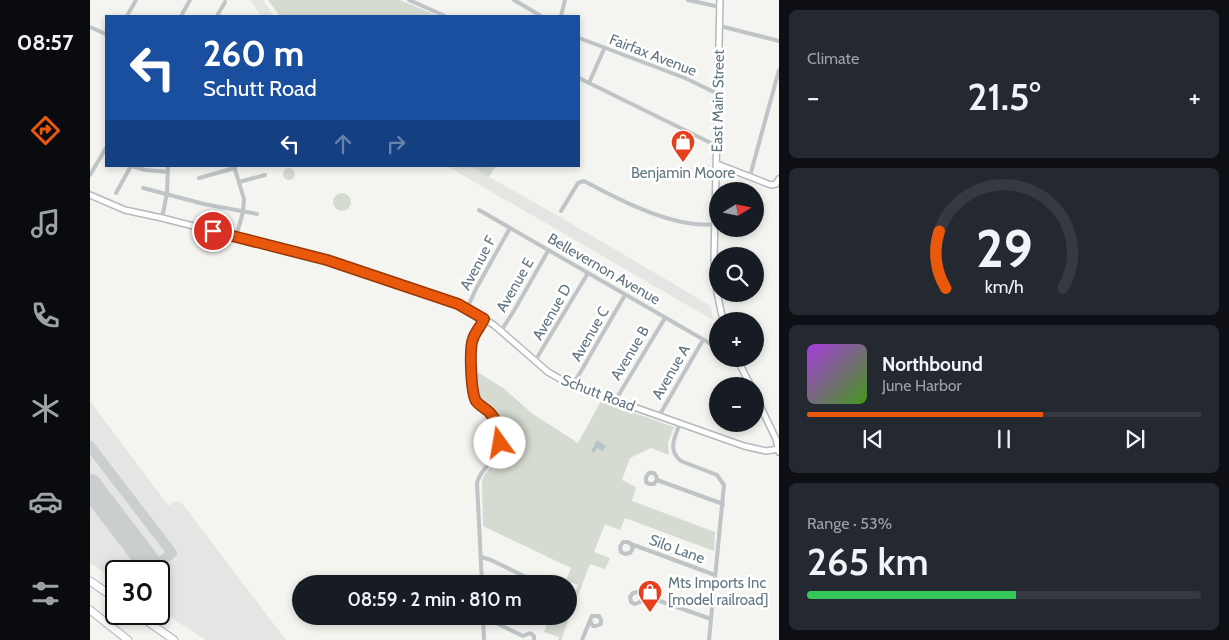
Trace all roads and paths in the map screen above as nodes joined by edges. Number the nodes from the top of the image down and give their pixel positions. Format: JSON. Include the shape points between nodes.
{"nodes":[{"id":1,"x":136,"y":0,"type":"edge"},
{"id":2,"x":190,"y":0,"type":"edge"},
{"id":3,"x":409,"y":0,"type":"edge"},
{"id":4,"x":514,"y":0,"type":"edge"},
{"id":5,"x":565,"y":0,"type":"edge"},
{"id":6,"x":688,"y":0,"type":"edge"},
{"id":7,"x":720,"y":0,"type":"edge"},
{"id":8,"x":225,"y":2,"type":"dead end"},
{"id":9,"x":720,"y":8,"type":"junction"},
{"id":10,"x":128,"y":15,"type":"edge"},
{"id":11,"x":183,"y":15,"type":"edge"},
{"id":12,"x":218,"y":15,"type":"edge"},
{"id":13,"x":444,"y":15,"type":"edge"},
{"id":14,"x":539,"y":15,"type":"edge"},
{"id":15,"x":561,"y":15,"type":"edge"},
{"id":16,"x":720,"y":26,"type":"junction"},
{"id":17,"x":90,"y":27,"type":"edge"},
{"id":18,"x":105,"y":34,"type":"edge"},
{"id":19,"x":580,"y":38,"type":"edge"},
{"id":20,"x":779,"y":41,"type":"edge"},
{"id":21,"x":604,"y":49,"type":"junction"},
{"id":22,"x":779,"y":70,"type":"edge"},
{"id":23,"x":580,"y":78,"type":"edge"},
{"id":24,"x":589,"y":83,"type":"junction"},
{"id":25,"x":718,"y":94,"type":"junction"},
{"id":26,"x":717,"y":146,"type":"junction"},
{"id":27,"x":105,"y":151,"type":"edge"},
{"id":28,"x":716,"y":164,"type":"junction"},
{"id":29,"x":131,"y":167,"type":"edge"},
{"id":30,"x":168,"y":167,"type":"edge"},
{"id":31,"x":235,"y":167,"type":"edge"},
{"id":32,"x":146,"y":168,"type":"edge"},
{"id":33,"x":168,"y":172,"type":"junction"},
{"id":34,"x":265,"y":175,"type":"dead end"},
{"id":35,"x":90,"y":176,"type":"edge"},
{"id":36,"x":750,"y":176,"type":"junction"},
{"id":37,"x":199,"y":178,"type":"dead end"},
{"id":38,"x":779,"y":179,"type":"edge"},
{"id":39,"x":239,"y":182,"type":"junction"},
{"id":40,"x":716,"y":182,"type":"edge"},
{"id":41,"x":143,"y":188,"type":"dead end"},
{"id":42,"x":116,"y":193,"type":"dead end"},
{"id":43,"x":167,"y":194,"type":"junction"},
{"id":44,"x":90,"y":195,"type":"edge"},
{"id":45,"x":479,"y":210,"type":"dead end"},
{"id":46,"x":561,"y":211,"type":"dead end"},
{"id":47,"x":243,"y":212,"type":"junction"},
{"id":48,"x":257,"y":214,"type":"dead end"},
{"id":49,"x":162,"y":218,"type":"junction"},
{"id":50,"x":709,"y":225,"type":"edge"},
{"id":51,"x":510,"y":228,"type":"junction"},
{"id":52,"x":236,"y":237,"type":"junction"},
{"id":53,"x":715,"y":238,"type":"edge"},
{"id":54,"x":548,"y":251,"type":"junction"},
{"id":55,"x":588,"y":273,"type":"junction"},
{"id":56,"x":625,"y":295,"type":"junction"},
{"id":57,"x":467,"y":308,"type":"junction"},
{"id":58,"x":721,"y":312,"type":"edge"},
{"id":59,"x":665,"y":318,"type":"junction"},
{"id":60,"x":484,"y":319,"type":"junction"},
{"id":61,"x":501,"y":331,"type":"junction"},
{"id":62,"x":703,"y":340,"type":"junction"},
{"id":63,"x":709,"y":343,"type":"edge"},
{"id":64,"x":535,"y":361,"type":"junction"},
{"id":65,"x":573,"y":385,"type":"junction"},
{"id":66,"x":616,"y":401,"type":"junction"},
{"id":67,"x":764,"y":412,"type":"edge"},
{"id":68,"x":659,"y":416,"type":"junction"},
{"id":69,"x":680,"y":423,"type":"junction"},
{"id":70,"x":779,"y":450,"type":"edge"},
{"id":71,"x":657,"y":480,"type":"dead end"},
{"id":72,"x":723,"y":504,"type":"junction"},
{"id":73,"x":631,"y":544,"type":"dead end"},
{"id":74,"x":481,"y":557,"type":"junction"},
{"id":75,"x":482,"y":575,"type":"edge"},
{"id":76,"x":523,"y":575,"type":"edge"},
{"id":77,"x":715,"y":575,"type":"junction"},
{"id":78,"x":90,"y":581,"type":"edge"},
{"id":79,"x":105,"y":591,"type":"edge"},
{"id":80,"x":640,"y":594,"type":"dead end"},
{"id":81,"x":90,"y":610,"type":"edge"},
{"id":82,"x":711,"y":619,"type":"junction"},
{"id":83,"x":590,"y":621,"type":"dead end"},
{"id":84,"x":153,"y":625,"type":"edge"},
{"id":85,"x":483,"y":625,"type":"edge"},
{"id":86,"x":499,"y":625,"type":"edge"},
{"id":87,"x":523,"y":638,"type":"edge"},
{"id":88,"x":584,"y":639,"type":"edge"},
{"id":89,"x":128,"y":640,"type":"edge"},
{"id":90,"x":174,"y":640,"type":"edge"},
{"id":91,"x":484,"y":640,"type":"edge"},
{"id":92,"x":534,"y":640,"type":"edge"},
{"id":93,"x":709,"y":640,"type":"edge"}],
"edges":[{"from":1,"to":10,"type":"street"},
{"from":2,"to":11,"type":"street"},
{"from":3,"to":13,"type":"street"},
{"from":4,"to":14,"type":"street"},
{"from":5,"to":15,"type":"street"},
{"from":6,"to":9,"type":"street"},
{"from":7,"to":9,"type":"street","name":"East Main Street"},
{"from":8,"to":12,"type":"street"},
{"from":9,"to":16,"type":"street","name":"East Main Street"},
{"from":16,"to":20,"type":"street"},
{"from":16,"to":25,"type":"street","name":"East Main Street"},
{"from":17,"to":18,"type":"street"},
{"from":19,"to":21,"type":"street","name":"Fairfax Avenue"},
{"from":21,"to":24,"type":"street"},
{"from":21,"to":25,"type":"street","name":"Fairfax Avenue","via":[[685,78]]},
{"from":22,"to":36,"type":"street"},
{"from":23,"to":24,"type":"street"},
{"from":24,"to":26,"type":"street"},
{"from":25,"to":26,"type":"street","name":"East Main Street"},
{"from":26,"to":28,"type":"street","name":"East Main Street"},
{"from":27,"to":35,"type":"street"},
{"from":28,"to":36,"type":"street"},
{"from":28,"to":40,"type":"street","name":"East Main Street"},
{"from":29,"to":42,"type":"street"},
{"from":30,"to":33,"type":"street"},
{"from":31,"to":37,"type":"street"},
{"from":31,"to":39,"type":"street"},
{"from":32,"to":33,"type":"street"},
{"from":33,"to":43,"type":"street"},
{"from":34,"to":39,"type":"street"},
{"from":36,"to":38,"type":"street","via":[[773,185]]},
{"from":39,"to":47,"type":"street","via":[[244,199]]},
{"from":41,"to":43,"type":"street"},
{"from":43,"to":47,"type":"street"},
{"from":43,"to":49,"type":"street"},
{"from":44,"to":49,"type":"street","name":"Schutt Road","via":[[125,210]]},
{"from":45,"to":51,"type":"street","name":"Bellevernon Avenue"},
{"from":46,"to":50,"type":"street","via":[[578,183],[584,181],[622,201],[674,220]]},
{"from":47,"to":48,"type":"street"},
{"from":47,"to":52,"type":"street"},
{"from":49,"to":52,"type":"street","name":"Schutt Road"},
{"from":51,"to":54,"type":"street","name":"Bellevernon Avenue"},
{"from":51,"to":57,"type":"street","name":"Avenue F"},
{"from":52,"to":57,"type":"street","name":"Schutt Road","via":[[327,260]]},
{"from":53,"to":58,"type":"street","name":"East Main Street","via":[[714,270]]},
{"from":54,"to":55,"type":"street","name":"Bellevernon Avenue"},
{"from":54,"to":61,"type":"street","name":"Avenue E"},
{"from":55,"to":56,"type":"street","name":"Bellevernon Avenue"},
{"from":55,"to":64,"type":"street","name":"Avenue D"},
{"from":56,"to":59,"type":"street","name":"Bellevernon Avenue"},
{"from":56,"to":65,"type":"street","name":"Avenue C"},
{"from":57,"to":60,"type":"street","name":"Schutt Road"},
{"from":59,"to":62,"type":"street","name":"Bellevernon Avenue"},
{"from":59,"to":66,"type":"street","name":"Avenue B"},
{"from":60,"to":61,"type":"street","name":"Schutt Road"},
{"from":60,"to":74,"type":"street","via":[[471,344],[473,392],[477,402],[494,419],[500,439],[495,458],[477,483]]},
{"from":61,"to":64,"type":"street","name":"Schutt Road"},
{"from":62,"to":63,"type":"street","name":"Bellevernon Avenue"},
{"from":62,"to":68,"type":"street","name":"Avenue A"},
{"from":64,"to":65,"type":"street","name":"Schutt Road","via":[[552,375]]},
{"from":65,"to":66,"type":"street","name":"Schutt Road"},
{"from":66,"to":68,"type":"street","name":"Schutt Road"},
{"from":67,"to":70,"type":"street"},
{"from":68,"to":69,"type":"street","name":"Schutt Road"},
{"from":69,"to":70,"type":"street","name":"Schutt Road","via":[[755,449]]},
{"from":69,"to":72,"type":"street","via":[[673,442],[675,455],[681,461],[719,477],[724,485]]},
{"from":71,"to":72,"type":"street"},
{"from":72,"to":77,"type":"street"},
{"from":73,"to":77,"type":"street","name":"Silo Lane"},
{"from":74,"to":75,"type":"street"},
{"from":74,"to":76,"type":"street"},
{"from":77,"to":82,"type":"street"},
{"from":78,"to":79,"type":"highway"},
{"from":80,"to":82,"type":"street"},
{"from":81,"to":89,"type":"highway"},
{"from":82,"to":93,"type":"street"},
{"from":83,"to":88,"type":"street"},
{"from":84,"to":90,"type":"highway"},
{"from":85,"to":91,"type":"street"},
{"from":86,"to":87,"type":"street"},
{"from":87,"to":92,"type":"street","via":[[530,633]]}]}
